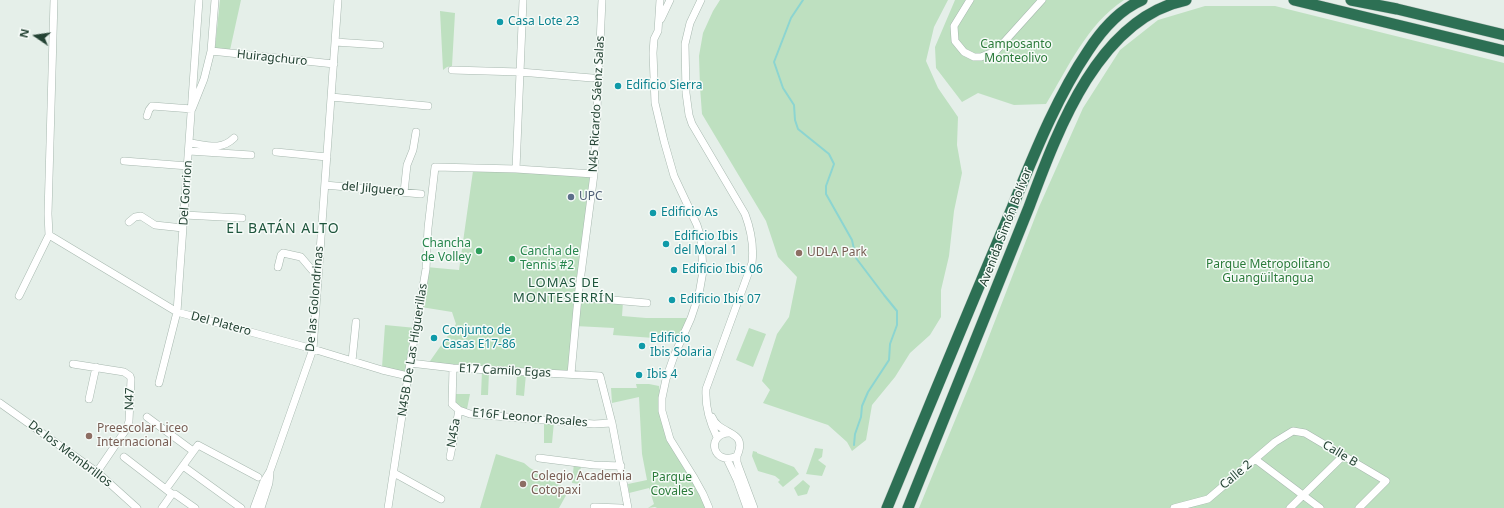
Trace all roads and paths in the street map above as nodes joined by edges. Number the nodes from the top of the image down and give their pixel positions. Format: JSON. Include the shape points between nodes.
{"nodes":[{"id":1,"x":54,"y":0,"type":"edge"},
{"id":2,"x":199,"y":0,"type":"edge"},
{"id":3,"x":215,"y":0,"type":"edge"},
{"id":4,"x":338,"y":0,"type":"edge"},
{"id":5,"x":523,"y":0,"type":"edge"},
{"id":6,"x":602,"y":0,"type":"edge"},
{"id":7,"x":660,"y":0,"type":"edge"},
{"id":8,"x":670,"y":0,"type":"edge"},
{"id":9,"x":702,"y":0,"type":"edge"},
{"id":10,"x":970,"y":0,"type":"edge"},
{"id":11,"x":1042,"y":0,"type":"edge"},
{"id":12,"x":1142,"y":0,"type":"edge"},
{"id":13,"x":1186,"y":0,"type":"edge"},
{"id":14,"x":1294,"y":0,"type":"edge"},
{"id":15,"x":1351,"y":0,"type":"edge"},
{"id":16,"x":1478,"y":29,"type":"junction"},
{"id":17,"x":658,"y":31,"type":"junction"},
{"id":18,"x":1504,"y":35,"type":"edge"},
{"id":19,"x":335,"y":42,"type":"junction"},
{"id":20,"x":1475,"y":44,"type":"junction"},
{"id":21,"x":380,"y":46,"type":"dead end"},
{"id":22,"x":211,"y":51,"type":"junction"},
{"id":23,"x":1504,"y":51,"type":"edge"},
{"id":24,"x":334,"y":64,"type":"junction"},
{"id":25,"x":452,"y":70,"type":"dead end"},
{"id":26,"x":520,"y":72,"type":"junction"},
{"id":27,"x":592,"y":78,"type":"dead end"},
{"id":28,"x":331,"y":97,"type":"junction"},
{"id":29,"x":428,"y":106,"type":"dead end"},
{"id":30,"x":192,"y":109,"type":"junction"},
{"id":31,"x":147,"y":116,"type":"dead end"},
{"id":32,"x":416,"y":132,"type":"dead end"},
{"id":33,"x":234,"y":138,"type":"dead end"},
{"id":34,"x":190,"y":143,"type":"junction"},
{"id":35,"x":189,"y":151,"type":"junction"},
{"id":36,"x":276,"y":152,"type":"dead end"},
{"id":37,"x":251,"y":155,"type":"dead end"},
{"id":38,"x":327,"y":157,"type":"junction"},
{"id":39,"x":124,"y":162,"type":"dead end"},
{"id":40,"x":188,"y":166,"type":"junction"},
{"id":41,"x":516,"y":169,"type":"junction"},
{"id":42,"x":594,"y":174,"type":"junction"},
{"id":43,"x":325,"y":185,"type":"junction"},
{"id":44,"x":404,"y":192,"type":"junction"},
{"id":45,"x":421,"y":194,"type":"dead end"},
{"id":46,"x":184,"y":215,"type":"junction"},
{"id":47,"x":242,"y":218,"type":"dead end"},
{"id":48,"x":129,"y":222,"type":"dead end"},
{"id":49,"x":183,"y":228,"type":"junction"},
{"id":50,"x":49,"y":235,"type":"junction"},
{"id":51,"x":278,"y":268,"type":"dead end"},
{"id":52,"x":319,"y":271,"type":"junction"},
{"id":53,"x":19,"y":296,"type":"dead end"},
{"id":54,"x":578,"y":297,"type":"junction"},
{"id":55,"x":646,"y":303,"type":"dead end"},
{"id":56,"x":177,"y":312,"type":"junction"},
{"id":57,"x":356,"y":322,"type":"dead end"},
{"id":58,"x":313,"y":349,"type":"junction"},
{"id":59,"x":352,"y":361,"type":"junction"},
{"id":60,"x":410,"y":363,"type":"junction"},
{"id":61,"x":73,"y":364,"type":"dead end"},
{"id":62,"x":96,"y":367,"type":"junction"},
{"id":63,"x":452,"y":368,"type":"junction"},
{"id":64,"x":571,"y":374,"type":"junction"},
{"id":65,"x":408,"y":376,"type":"junction"},
{"id":66,"x":159,"y":384,"type":"dead end"},
{"id":67,"x":88,"y":399,"type":"dead end"},
{"id":68,"x":706,"y":400,"type":"junction"},
{"id":69,"x":0,"y":403,"type":"edge"},
{"id":70,"x":459,"y":410,"type":"junction"},
{"id":71,"x":147,"y":417,"type":"dead end"},
{"id":72,"x":612,"y":423,"type":"junction"},
{"id":73,"x":1293,"y":431,"type":"joint"},
{"id":74,"x":728,"y":432,"type":"junction"},
{"id":75,"x":717,"y":437,"type":"junction"},
{"id":76,"x":193,"y":451,"type":"junction"},
{"id":77,"x":737,"y":456,"type":"junction"},
{"id":78,"x":1343,"y":456,"type":"junction"},
{"id":79,"x":124,"y":457,"type":"dead end"},
{"id":80,"x":450,"y":457,"type":"dead end"},
{"id":81,"x":539,"y":458,"type":"dead end"},
{"id":82,"x":727,"y":459,"type":"junction"},
{"id":83,"x":1255,"y":459,"type":"junction"},
{"id":84,"x":182,"y":466,"type":"junction"},
{"id":85,"x":621,"y":466,"type":"junction"},
{"id":86,"x":270,"y":471,"type":"junction"},
{"id":87,"x":97,"y":472,"type":"junction"},
{"id":88,"x":394,"y":473,"type":"junction"},
{"id":89,"x":258,"y":476,"type":"dead end"},
{"id":90,"x":166,"y":489,"type":"junction"},
{"id":91,"x":174,"y":494,"type":"junction"},
{"id":92,"x":1303,"y":495,"type":"junction"},
{"id":93,"x":441,"y":499,"type":"dead end"},
{"id":94,"x":594,"y":506,"type":"dead end"},
{"id":95,"x":137,"y":508,"type":"edge"},
{"id":96,"x":162,"y":508,"type":"edge"},
{"id":97,"x":195,"y":508,"type":"edge"},
{"id":98,"x":241,"y":508,"type":"edge"},
{"id":99,"x":254,"y":508,"type":"edge"},
{"id":100,"x":261,"y":508,"type":"edge"},
{"id":101,"x":388,"y":508,"type":"edge"},
{"id":102,"x":622,"y":508,"type":"edge"},
{"id":103,"x":628,"y":508,"type":"edge"},
{"id":104,"x":709,"y":508,"type":"edge"},
{"id":105,"x":747,"y":508,"type":"edge"},
{"id":106,"x":754,"y":508,"type":"edge"},
{"id":107,"x":887,"y":508,"type":"edge"},
{"id":108,"x":908,"y":508,"type":"edge"},
{"id":109,"x":1174,"y":508,"type":"edge"},
{"id":110,"x":1290,"y":508,"type":"edge"},
{"id":111,"x":1320,"y":508,"type":"edge"},
{"id":112,"x":1359,"y":508,"type":"edge"}],
"edges":[{"from":1,"to":50,"type":"street"},
{"from":2,"to":30,"type":"street","name":"Del Gorrion"},
{"from":3,"to":22,"type":"street"},
{"from":4,"to":19,"type":"street","name":"De las Golondrinas"},
{"from":5,"to":26,"type":"street"},
{"from":6,"to":42,"type":"street","name":"N45 Ricardo Sáenz Salas"},
{"from":7,"to":17,"type":"street"},
{"from":8,"to":17,"type":"street"},
{"from":9,"to":68,"type":"street","via":[[690,23],[684,44],[689,115],[745,214],[750,227],[753,251],[752,263],[708,381]]},
{"from":10,"to":11,"type":"street","via":[[954,26],[955,40],[964,52],[974,57],[982,57],[996,51]]},
{"from":12,"to":107,"type":"highway","name":"Avenida Simón Bolívar","via":[[1104,29],[1067,84],[1034,156]]},
{"from":13,"to":108,"type":"highway","name":"Avenida Simón Bolívar","via":[[1161,8],[1129,29],[1098,62],[1076,96],[1046,161]]},
{"from":14,"to":20,"type":"highway"},
{"from":15,"to":16,"type":"highway"},
{"from":16,"to":18,"type":"highway"},
{"from":16,"to":20,"type":"highway"},
{"from":17,"to":104,"type":"street","via":[[654,39],[653,53],[656,110],[674,176],[701,238],[703,257],[699,294],[666,379],[662,411],[670,439]]},
{"from":19,"to":21,"type":"street"},
{"from":19,"to":24,"type":"street","name":"De las Golondrinas"},
{"from":20,"to":23,"type":"highway"},
{"from":22,"to":24,"type":"street","name":"Huiragchuro"},
{"from":22,"to":30,"type":"street","via":[[204,79]]},
{"from":24,"to":28,"type":"street","name":"De las Golondrinas"},
{"from":25,"to":26,"type":"street"},
{"from":26,"to":27,"type":"street"},
{"from":26,"to":41,"type":"street"},
{"from":28,"to":29,"type":"street"},
{"from":28,"to":38,"type":"street","name":"De las Golondrinas"},
{"from":30,"to":31,"type":"street","via":[[152,106]]},
{"from":30,"to":34,"type":"street","name":"Del Gorrion"},
{"from":32,"to":44,"type":"street","via":[[407,165]]},
{"from":33,"to":34,"type":"street","via":[[221,147]]},
{"from":34,"to":35,"type":"street","name":"Del Gorrion"},
{"from":35,"to":37,"type":"street"},
{"from":35,"to":40,"type":"street","name":"Del Gorrion"},
{"from":36,"to":38,"type":"street"},
{"from":38,"to":43,"type":"street","name":"De las Golondrinas"},
{"from":39,"to":40,"type":"street"},
{"from":40,"to":46,"type":"street","name":"Del Gorrion"},
{"from":41,"to":42,"type":"street"},
{"from":41,"to":60,"type":"street","name":"N45B De Las Higuerillas","via":[[435,167],[426,269]]},
{"from":42,"to":54,"type":"street","name":"N45 Ricardo Sáenz Salas"},
{"from":43,"to":44,"type":"street","name":"del Jilguero"},
{"from":43,"to":52,"type":"street","name":"De las Golondrinas"},
{"from":44,"to":45,"type":"street","name":"del Jilguero"},
{"from":46,"to":47,"type":"street"},
{"from":46,"to":49,"type":"street","name":"Del Gorrion"},
{"from":48,"to":49,"type":"street","via":[[141,216],[155,225]]},
{"from":49,"to":56,"type":"street","name":"Del Gorrion"},
{"from":50,"to":53,"type":"street"},
{"from":50,"to":56,"type":"street","name":"Del Platero"},
{"from":51,"to":52,"type":"street","via":[[283,253],[301,257],[312,270]]},
{"from":52,"to":58,"type":"street","name":"De las Golondrinas"},
{"from":54,"to":55,"type":"street"},
{"from":54,"to":64,"type":"street","name":"N45 Ricardo Sáenz Salas"},
{"from":56,"to":58,"type":"street","name":"Del Platero"},
{"from":56,"to":66,"type":"street","name":"Del Gorrion"},
{"from":57,"to":59,"type":"street"},
{"from":58,"to":59,"type":"street","name":"Del Platero"},
{"from":58,"to":86,"type":"street","name":"De las Golondrinas"},
{"from":59,"to":65,"type":"street","name":"Del Platero"},
{"from":60,"to":63,"type":"street","name":"E17 Camilo Egas"},
{"from":60,"to":65,"type":"street","name":"N45B De Las Higuerillas"},
{"from":61,"to":62,"type":"street","name":"N47"},
{"from":62,"to":67,"type":"street"},
{"from":62,"to":87,"type":"street","name":"N47","via":[[124,372],[131,379],[128,428]]},
{"from":63,"to":64,"type":"street","name":"E17 Camilo Egas"},
{"from":63,"to":70,"type":"street","name":"E16F Leonor Rosales","via":[[452,404]]},
{"from":64,"to":72,"type":"street","name":"E17 Camilo Egas","via":[[600,376]]},
{"from":65,"to":88,"type":"street","name":"N45B De Las Higuerillas"},
{"from":68,"to":74,"type":"street","via":[[713,420]]},
{"from":68,"to":75,"type":"street","via":[[708,417]]},
{"from":69,"to":87,"type":"street","name":"De los Membrillos"},
{"from":70,"to":72,"type":"street","name":"E16F Leonor Rosales","via":[[470,414],[594,424]]},
{"from":70,"to":80,"type":"street","name":"N45a"},
{"from":71,"to":76,"type":"street"},
{"from":72,"to":85,"type":"street"},
{"from":73,"to":78,"type":"street","name":"Calle B","via":[[1305,433]]},
{"from":73,"to":83,"type":"street","name":"Calle 2"},
{"from":74,"to":75,"type":"street"},
{"from":74,"to":77,"type":"street","via":[[739,440]]},
{"from":75,"to":82,"type":"street","via":[[715,450],[720,457]]},
{"from":76,"to":84,"type":"street"},
{"from":76,"to":89,"type":"street","via":[[200,445]]},
{"from":77,"to":82,"type":"street"},
{"from":77,"to":106,"type":"street"},
{"from":78,"to":92,"type":"street"},
{"from":78,"to":112,"type":"street","name":"Calle B","via":[[1386,481]]},
{"from":79,"to":90,"type":"street"},
{"from":81,"to":85,"type":"street"},
{"from":82,"to":105,"type":"street"},
{"from":83,"to":92,"type":"street"},
{"from":83,"to":109,"type":"street","name":"Calle 2","via":[[1208,499]]},
{"from":84,"to":90,"type":"street"},
{"from":84,"to":98,"type":"street"},
{"from":85,"to":103,"type":"street"},
{"from":86,"to":99,"type":"street","name":"De las Golondrinas"},
{"from":86,"to":100,"type":"street","name":"De las Golondrinas"},
{"from":87,"to":95,"type":"street","name":"De los Membrillos"},
{"from":88,"to":93,"type":"street"},
{"from":88,"to":101,"type":"street","name":"N45B De Las Higuerillas"},
{"from":90,"to":91,"type":"street"},
{"from":91,"to":96,"type":"street"},
{"from":91,"to":97,"type":"street"},
{"from":92,"to":110,"type":"street"},
{"from":92,"to":111,"type":"street"},
{"from":94,"to":102,"type":"street"}]}
